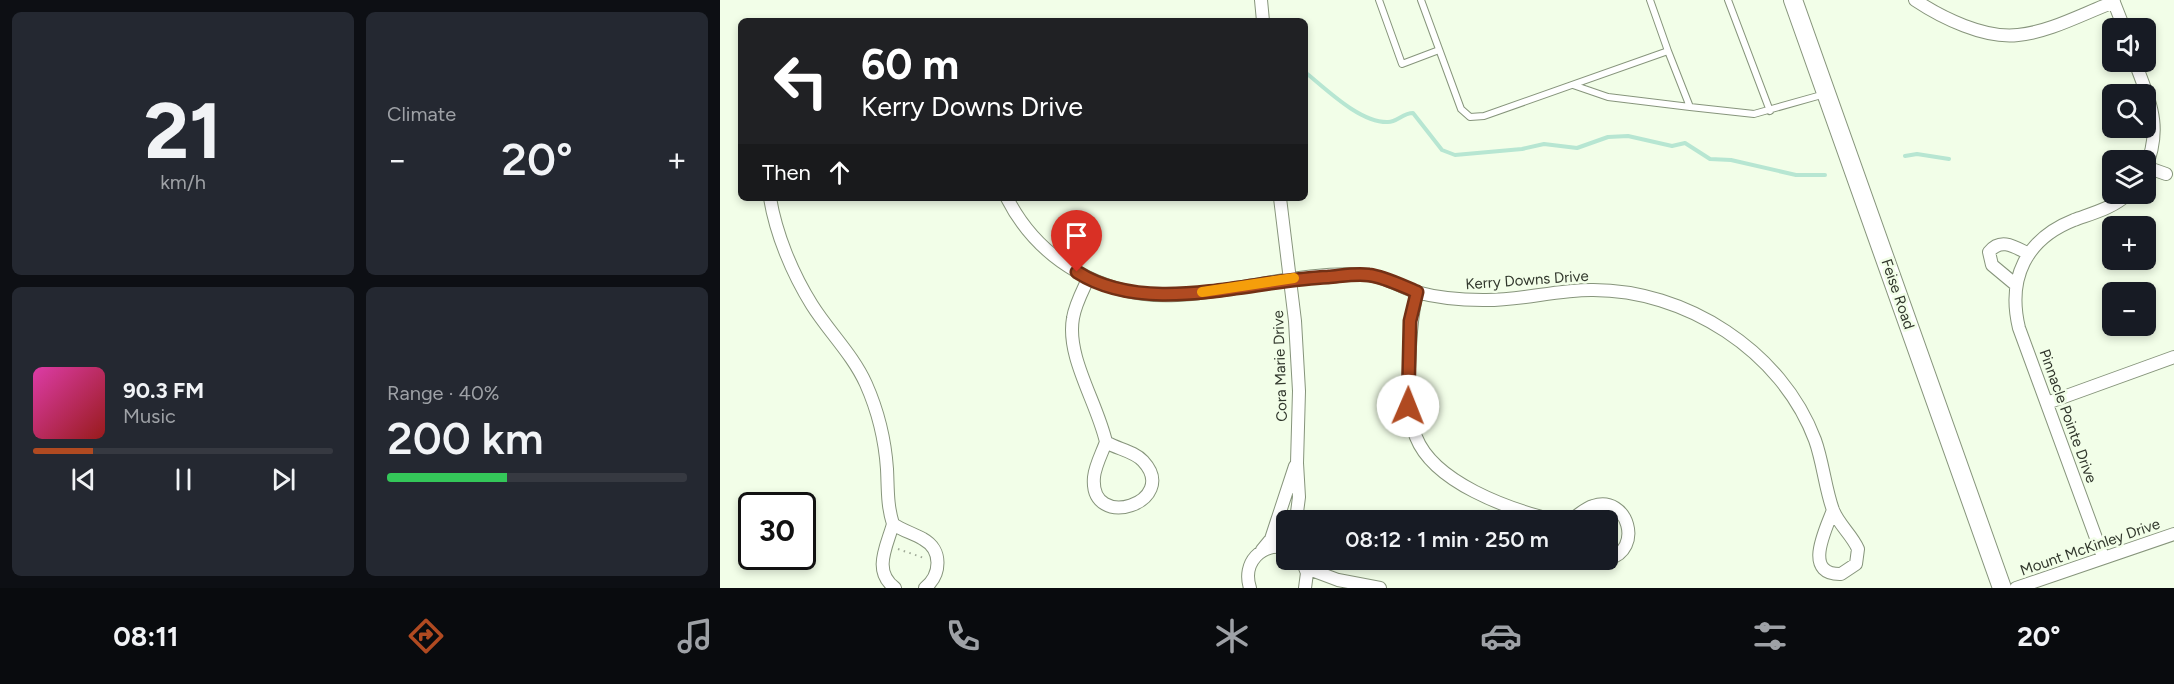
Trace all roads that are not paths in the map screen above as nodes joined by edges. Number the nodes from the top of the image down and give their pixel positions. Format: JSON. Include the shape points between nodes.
{"nodes":[{"id":1,"x":1261,"y":0,"type":"edge"},
{"id":2,"x":1379,"y":0,"type":"edge"},
{"id":3,"x":1421,"y":0,"type":"edge"},
{"id":4,"x":1650,"y":0,"type":"edge"},
{"id":5,"x":1728,"y":0,"type":"edge"},
{"id":6,"x":1793,"y":0,"type":"edge"},
{"id":7,"x":1915,"y":0,"type":"edge"},
{"id":8,"x":2114,"y":1,"type":"edge"},
{"id":9,"x":1263,"y":18,"type":"edge"},
{"id":10,"x":2120,"y":18,"type":"edge"},
{"id":11,"x":1439,"y":51,"type":"junction"},
{"id":12,"x":1668,"y":51,"type":"junction"},
{"id":13,"x":2139,"y":72,"type":"edge"},
{"id":14,"x":1573,"y":85,"type":"junction"},
{"id":15,"x":1827,"y":93,"type":"junction"},
{"id":16,"x":1690,"y":107,"type":"junction"},
{"id":17,"x":1770,"y":111,"type":"junction"},
{"id":18,"x":2152,"y":150,"type":"edge"},
{"id":19,"x":2156,"y":171,"type":"edge"},
{"id":20,"x":2166,"y":174,"type":"dead end"},
{"id":21,"x":771,"y":201,"type":"edge"},
{"id":22,"x":1009,"y":201,"type":"edge"},
{"id":23,"x":1280,"y":201,"type":"edge"},
{"id":24,"x":2113,"y":204,"type":"edge"},
{"id":25,"x":2029,"y":254,"type":"junction"},
{"id":26,"x":1088,"y":279,"type":"junction"},
{"id":27,"x":1290,"y":279,"type":"junction"},
{"id":28,"x":2016,"y":285,"type":"junction"},
{"id":29,"x":1417,"y":292,"type":"junction"},
{"id":30,"x":2174,"y":357,"type":"edge"},
{"id":31,"x":2048,"y":403,"type":"junction"},
{"id":32,"x":1106,"y":442,"type":"junction"},
{"id":33,"x":1297,"y":462,"type":"junction"},
{"id":34,"x":1297,"y":510,"type":"edge"},
{"id":35,"x":1519,"y":510,"type":"edge"},
{"id":36,"x":1587,"y":510,"type":"edge"},
{"id":37,"x":1833,"y":510,"type":"junction"},
{"id":38,"x":893,"y":524,"type":"junction"},
{"id":39,"x":2174,"y":534,"type":"edge"},
{"id":40,"x":1276,"y":546,"type":"edge"},
{"id":41,"x":1262,"y":550,"type":"junction"},
{"id":42,"x":1618,"y":554,"type":"edge"},
{"id":43,"x":2103,"y":557,"type":"junction"},
{"id":44,"x":1304,"y":570,"type":"edge"},
{"id":45,"x":1317,"y":570,"type":"edge"},
{"id":46,"x":1247,"y":584,"type":"edge"},
{"id":47,"x":895,"y":588,"type":"edge"},
{"id":48,"x":926,"y":588,"type":"edge"},
{"id":49,"x":1305,"y":588,"type":"edge"},
{"id":50,"x":1380,"y":588,"type":"edge"},
{"id":51,"x":2002,"y":588,"type":"edge"},
{"id":52,"x":2016,"y":588,"type":"edge"}],
"edges":[{"from":1,"to":9,"type":"street"},
{"from":2,"to":11,"type":"lane","via":[[1402,64]]},
{"from":3,"to":11,"type":"lane"},
{"from":4,"to":12,"type":"lane"},
{"from":5,"to":17,"type":"lane"},
{"from":6,"to":15,"type":"street","name":"Feise Road"},
{"from":7,"to":8,"type":"street","via":[[1979,30],[2018,35]]},
{"from":8,"to":10,"type":"street"},
{"from":11,"to":14,"type":"lane","via":[[1461,109],[1470,117],[1484,116]]},
{"from":12,"to":14,"type":"lane"},
{"from":12,"to":16,"type":"lane"},
{"from":13,"to":18,"type":"street","via":[[2155,118]]},
{"from":14,"to":16,"type":"lane","via":[[1608,97]]},
{"from":15,"to":17,"type":"lane"},
{"from":15,"to":51,"type":"street","name":"Feise Road"},
{"from":16,"to":17,"type":"lane","via":[[1754,114]]},
{"from":19,"to":20,"type":"street"},
{"from":21,"to":38,"type":"street","via":[[796,274],[812,304],[854,361],[875,407],[884,441],[887,497]]},
{"from":22,"to":26,"type":"street","name":"Kerry Downs Drive","via":[[1034,239]]},
{"from":23,"to":27,"type":"street","name":"Cora Marie Drive"},
{"from":24,"to":25,"type":"street","name":"Pinnacle Pointe Drive","via":[[2050,231]]},
{"from":25,"to":28,"type":"street","name":"Pinnacle Pointe Drive"},
{"from":25,"to":28,"type":"street","via":[[2005,243],[1989,252],[1992,265]]},
{"from":26,"to":27,"type":"street","name":"Kerry Downs Drive","via":[[1129,291],[1176,296]]},
{"from":26,"to":32,"type":"street","via":[[1073,318],[1071,336],[1073,352],[1096,405]]},
{"from":27,"to":29,"type":"street","name":"Kerry Downs Drive","via":[[1369,275]]},
{"from":27,"to":33,"type":"street","name":"Cora Marie Drive","via":[[1299,391]]},
{"from":28,"to":31,"type":"street","name":"Pinnacle Pointe Drive","via":[[2019,328]]},
{"from":29,"to":35,"type":"street","via":[[1410,321],[1408,406],[1417,439],[1444,472]]},
{"from":29,"to":37,"type":"street","name":"Kerry Downs Drive","via":[[1486,300],[1593,290],[1652,297],[1693,312],[1728,332],[1762,361],[1792,398],[1814,438]]},
{"from":30,"to":31,"type":"street"},
{"from":31,"to":43,"type":"street","name":"Pinnacle Pointe Drive"},
{"from":32,"to":32,"type":"street","via":[[1094,477],[1098,495],[1111,507],[1129,508],[1145,498],[1151,480],[1149,470],[1136,456]]},
{"from":33,"to":34,"type":"street","name":"Cora Marie Drive"},
{"from":33,"to":41,"type":"street","name":"Cora Marie Drive","via":[[1271,539]]},
{"from":36,"to":42,"type":"street","via":[[1596,505],[1613,506],[1622,512],[1629,537]]},
{"from":37,"to":37,"type":"street","name":"Kerry Downs Drive","via":[[1858,549],[1856,564],[1841,574],[1824,568],[1818,554]]},
{"from":38,"to":47,"type":"street","via":[[882,568]]},
{"from":38,"to":48,"type":"street","via":[[934,548],[936,577]]},
{"from":39,"to":43,"type":"street","name":"Mount McKinley Drive"},
{"from":40,"to":41,"type":"street"},
{"from":41,"to":46,"type":"street","name":"Cora Marie Drive","via":[[1251,561]]},
{"from":43,"to":52,"type":"street","name":"Mount McKinley Drive"},
{"from":44,"to":49,"type":"street"},
{"from":45,"to":50,"type":"street","via":[[1338,580]]}]}
